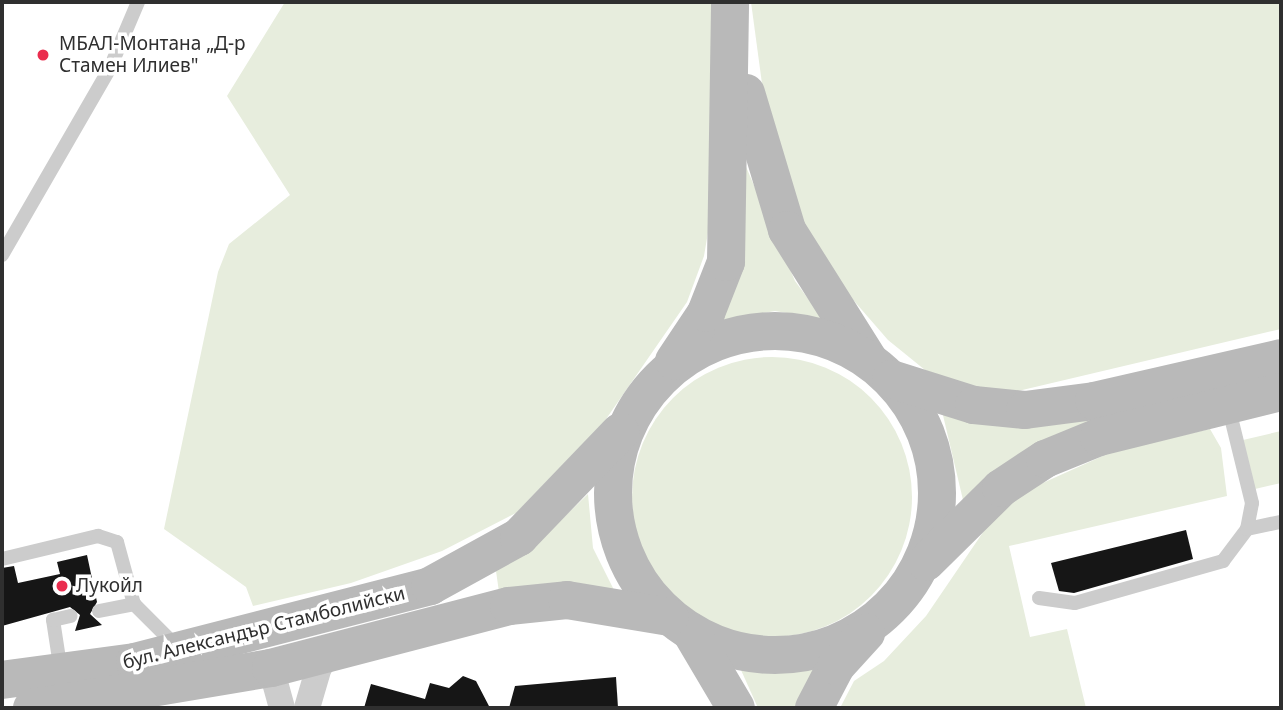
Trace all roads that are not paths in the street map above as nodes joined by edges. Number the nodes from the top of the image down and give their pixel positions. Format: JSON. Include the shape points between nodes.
{"nodes":[{"id":1,"x":138,"y":2,"type":"edge"},
{"id":2,"x":731,"y":17,"type":"edge"},
{"id":3,"x":2,"y":255,"type":"edge"},
{"id":4,"x":1281,"y":358,"type":"edge"},
{"id":5,"x":881,"y":371,"type":"junction"},
{"id":6,"x":667,"y":372,"type":"junction"},
{"id":7,"x":1281,"y":392,"type":"edge"},
{"id":8,"x":1227,"y":404,"type":"junction"},
{"id":9,"x":630,"y":419,"type":"junction"},
{"id":10,"x":1281,"y":522,"type":"edge"},
{"id":11,"x":1247,"y":529,"type":"junction"},
{"id":12,"x":2,"y":559,"type":"edge"},
{"id":13,"x":917,"y":571,"type":"junction"},
{"id":14,"x":1039,"y":598,"type":"dead end"},
{"id":15,"x":385,"y":601,"type":"junction"},
{"id":16,"x":134,"y":604,"type":"junction"},
{"id":17,"x":99,"y":611,"type":"dead end"},
{"id":18,"x":882,"y":615,"type":"junction"},
{"id":19,"x":71,"y":616,"type":"dead end"},
{"id":20,"x":681,"y":624,"type":"junction"},
{"id":21,"x":182,"y":651,"type":"junction"},
{"id":22,"x":332,"y":652,"type":"junction"},
{"id":23,"x":271,"y":668,"type":"junction"},
{"id":24,"x":2,"y":680,"type":"edge"},
{"id":25,"x":56,"y":696,"type":"edge"},
{"id":26,"x":8,"y":708,"type":"edge"},
{"id":27,"x":282,"y":708,"type":"edge"},
{"id":28,"x":307,"y":708,"type":"edge"},
{"id":29,"x":736,"y":708,"type":"edge"},
{"id":30,"x":814,"y":708,"type":"edge"}],
"edges":[{"from":1,"to":3,"type":"lane","via":[[110,68]]},
{"from":2,"to":5,"type":"main road","via":[[787,230]]},
{"from":2,"to":6,"type":"main road","via":[[726,262],[706,313]]},
{"from":4,"to":5,"type":"main road","via":[[1094,401],[1025,410],[974,405]]},
{"from":5,"to":6,"type":"main road","via":[[832,341],[767,331],[703,347]]},
{"from":5,"to":13,"type":"main road","via":[[923,426],[937,480],[932,536]]},
{"from":6,"to":9,"type":"main road","name":"бул. Александър Стамболийски"},
{"from":7,"to":8,"type":"main road"},
{"from":8,"to":11,"type":"lane","via":[[1251,493]]},
{"from":8,"to":13,"type":"main road","via":[[1099,437],[1022,471]]},
{"from":9,"to":15,"type":"main road","name":"бул. Александър Стамболийски","via":[[519,537],[482,562]]},
{"from":9,"to":20,"type":"main road","via":[[614,471],[615,525],[629,566]]},
{"from":10,"to":11,"type":"lane"},
{"from":11,"to":14,"type":"lane","via":[[1223,561],[1205,569],[1075,603]]},
{"from":12,"to":16,"type":"lane","via":[[97,536],[117,542]]},
{"from":13,"to":18,"type":"main road"},
{"from":15,"to":21,"type":"main road","name":"бул. Александър Стамболийски"},
{"from":15,"to":23,"type":"main road","via":[[301,641]]},
{"from":16,"to":17,"type":"lane"},
{"from":16,"to":21,"type":"lane"},
{"from":18,"to":20,"type":"main road","via":[[838,642],[789,654],[729,649]]},
{"from":18,"to":30,"type":"main road","via":[[836,666]]},
{"from":19,"to":25,"type":"lane","via":[[53,620]]},
{"from":20,"to":22,"type":"main road","name":"бул. Александър Стамболийски","via":[[598,602],[538,602]]},
{"from":20,"to":29,"type":"main road"},
{"from":21,"to":25,"type":"main road","name":"бул. Александър Стамболийски"},
{"from":22,"to":23,"type":"main road","name":"бул. Александър Стамболийски"},
{"from":22,"to":28,"type":"street","via":[[319,667]]},
{"from":23,"to":25,"type":"main road","name":"бул. Александър Стамболийски"},
{"from":23,"to":27,"type":"street"},
{"from":24,"to":25,"type":"main road","name":"бул. Александър Стамболийски"},
{"from":25,"to":26,"type":"main road"}]}
